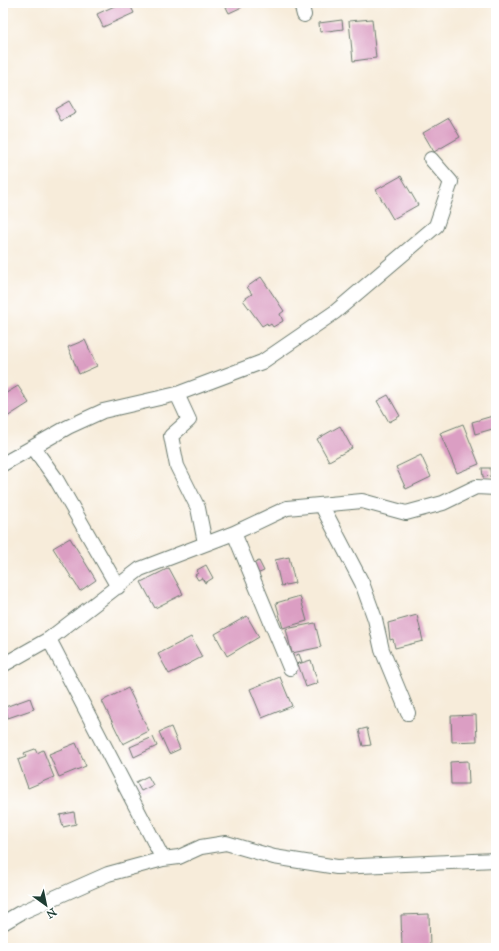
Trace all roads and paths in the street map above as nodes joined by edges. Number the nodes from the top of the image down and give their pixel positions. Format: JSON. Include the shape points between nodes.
{"nodes":[{"id":1,"x":431,"y":159,"type":"dead end"},
{"id":2,"x":176,"y":394,"type":"junction"},
{"id":3,"x":33,"y":447,"type":"junction"},
{"id":4,"x":3,"y":464,"type":"edge"},
{"id":5,"x":496,"y":488,"type":"edge"},
{"id":6,"x":322,"y":506,"type":"junction"},
{"id":7,"x":234,"y":533,"type":"junction"},
{"id":8,"x":205,"y":543,"type":"junction"},
{"id":9,"x":118,"y":587,"type":"junction"},
{"id":10,"x":49,"y":639,"type":"junction"},
{"id":11,"x":3,"y":665,"type":"edge"},
{"id":12,"x":290,"y":668,"type":"dead end"},
{"id":13,"x":408,"y":713,"type":"dead end"},
{"id":14,"x":163,"y":859,"type":"junction"},
{"id":15,"x":496,"y":860,"type":"edge"},
{"id":16,"x":3,"y":923,"type":"edge"}],
"edges":[{"from":1,"to":2,"type":"street","via":[[451,182],[436,226],[336,312],[262,362]]},
{"from":2,"to":3,"type":"street","via":[[103,411]]},
{"from":2,"to":8,"type":"street","via":[[189,420],[171,436],[177,466],[198,508]]},
{"from":3,"to":4,"type":"street"},
{"from":3,"to":9,"type":"street","via":[[56,479]]},
{"from":5,"to":6,"type":"street","via":[[476,487],[443,503],[406,513],[362,501]]},
{"from":6,"to":7,"type":"street","via":[[286,508]]},
{"from":6,"to":13,"type":"street","via":[[362,583],[375,619],[382,650]]},
{"from":7,"to":8,"type":"street"},
{"from":7,"to":12,"type":"street"},
{"from":8,"to":9,"type":"street","via":[[140,570]]},
{"from":9,"to":10,"type":"street"},
{"from":10,"to":11,"type":"street"},
{"from":10,"to":14,"type":"street"},
{"from":14,"to":15,"type":"street","via":[[179,857],[201,847],[226,843],[274,857],[337,867]]},
{"from":14,"to":16,"type":"street","via":[[108,874]]}]}
